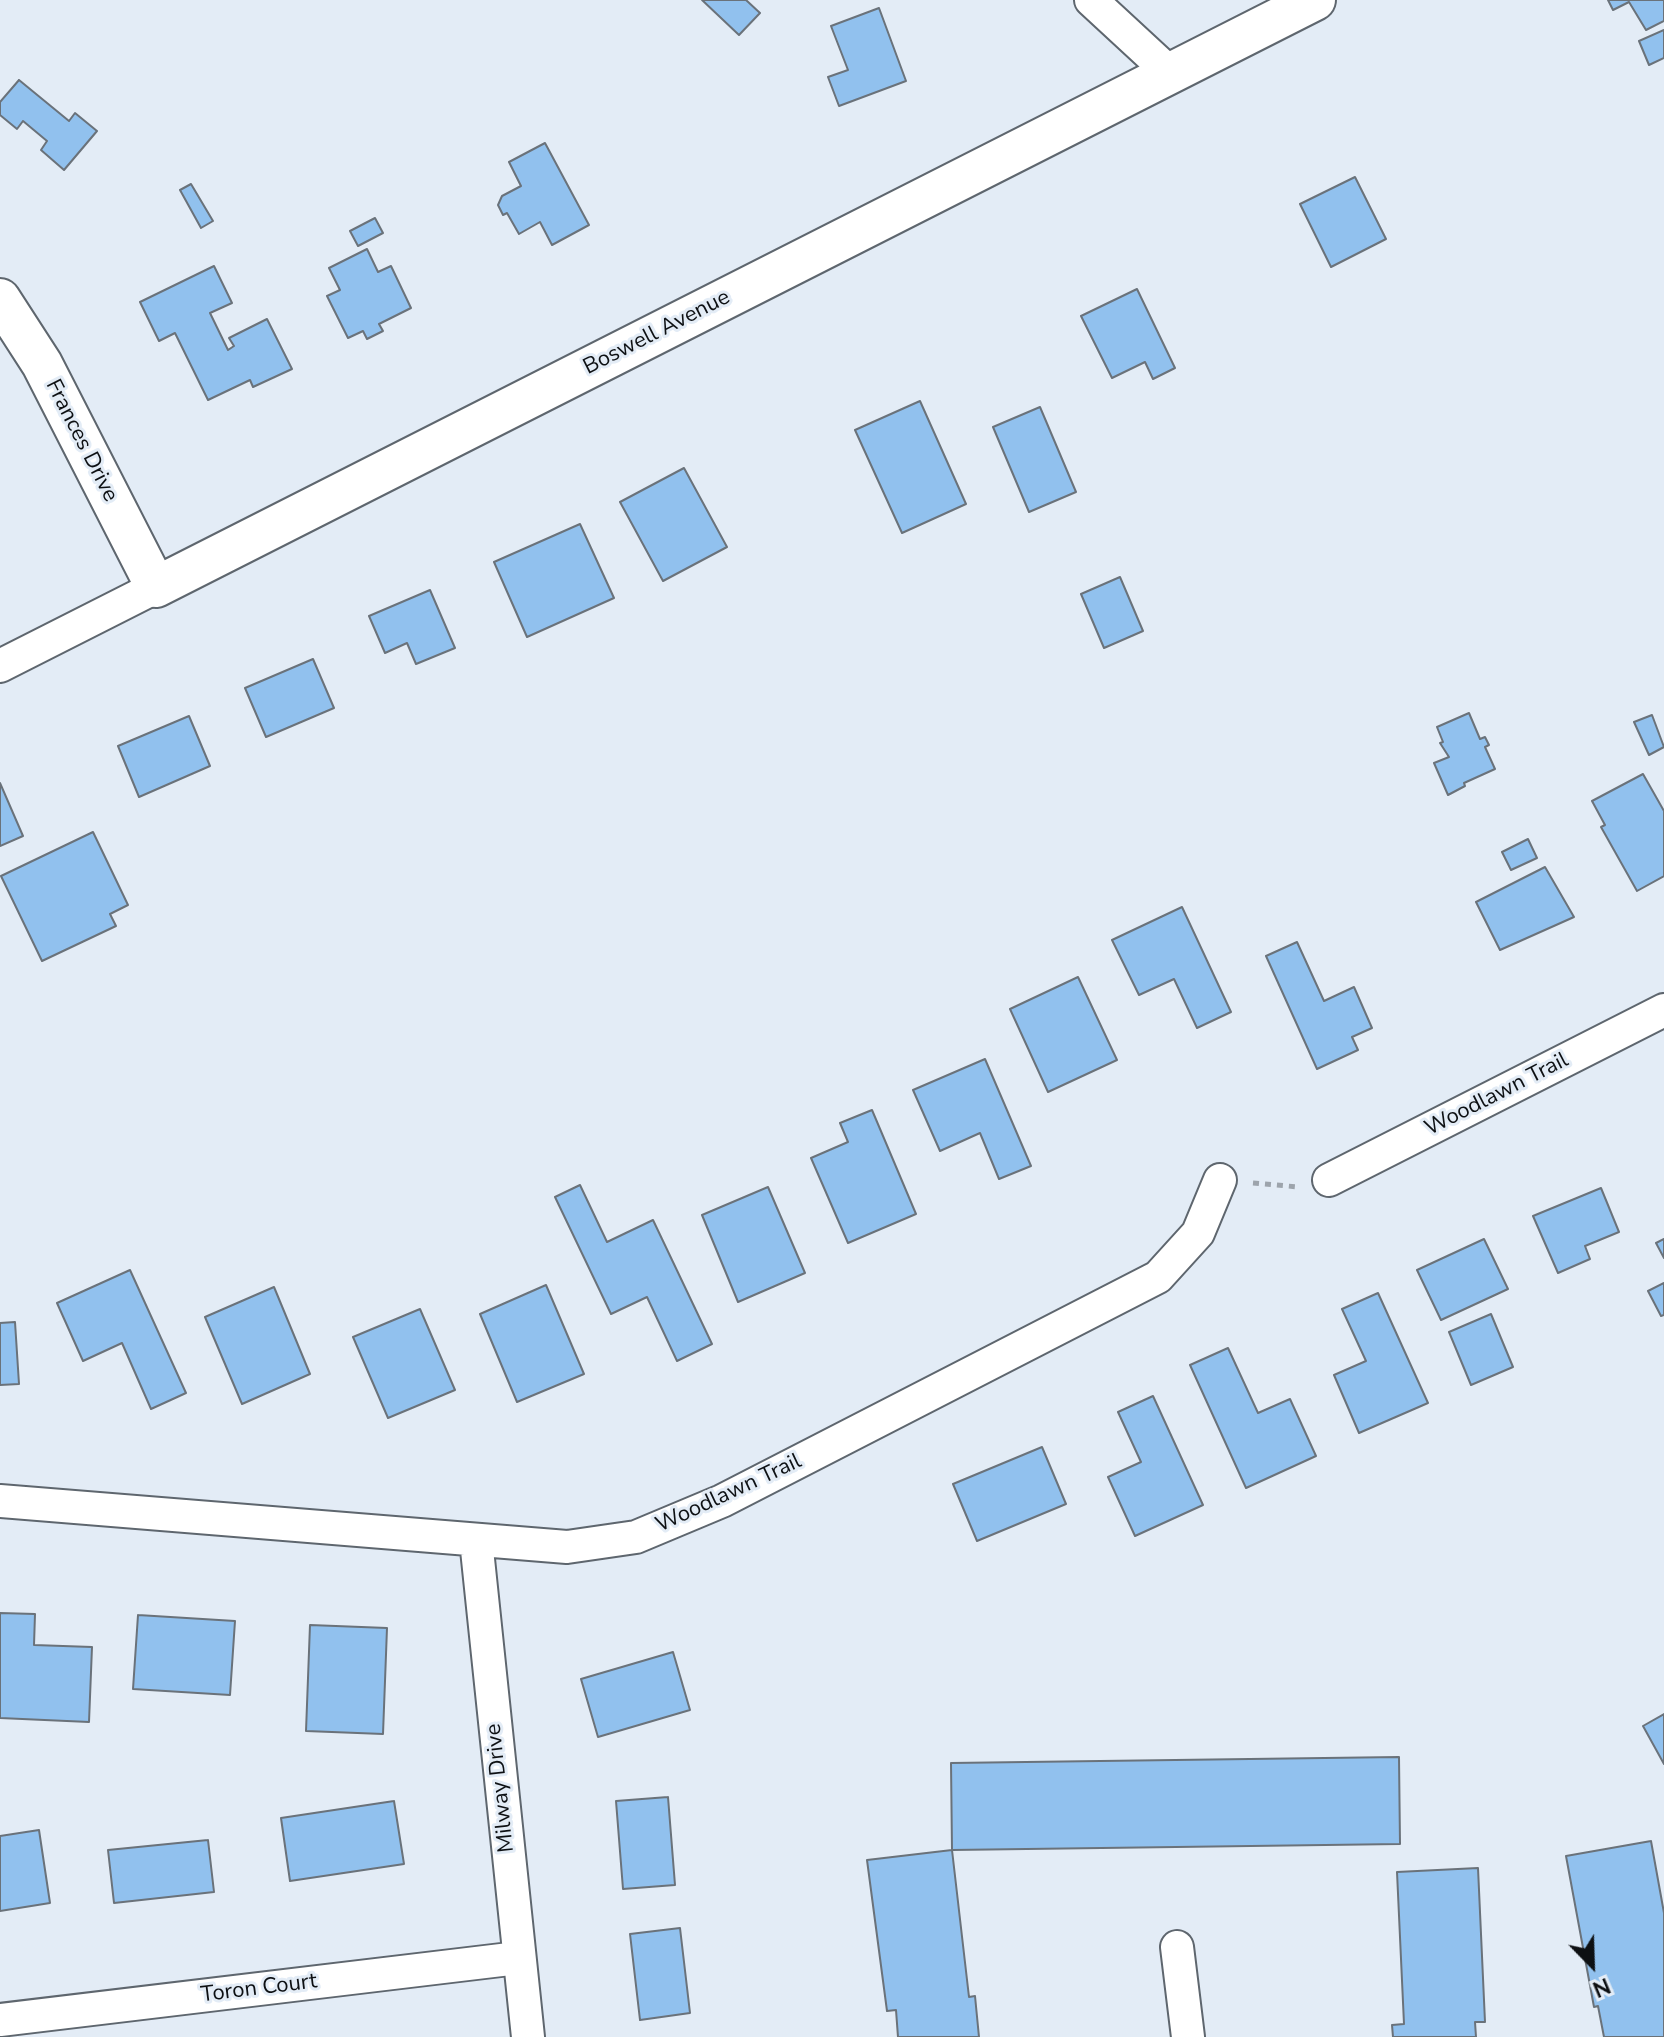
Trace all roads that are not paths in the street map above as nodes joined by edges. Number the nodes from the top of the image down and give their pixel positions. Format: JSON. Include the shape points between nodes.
{"nodes":[{"id":1,"x":1091,"y":0,"type":"edge"},
{"id":2,"x":1315,"y":0,"type":"edge"},
{"id":3,"x":1170,"y":73,"type":"junction"},
{"id":4,"x":0,"y":299,"type":"edge"},
{"id":5,"x":156,"y":587,"type":"junction"},
{"id":6,"x":0,"y":666,"type":"edge"},
{"id":7,"x":1664,"y":1010,"type":"edge"},
{"id":8,"x":1220,"y":1180,"type":"road end"},
{"id":9,"x":1329,"y":1180,"type":"road end"},
{"id":10,"x":0,"y":1501,"type":"edge"},
{"id":11,"x":476,"y":1540,"type":"junction"},
{"id":12,"x":1177,"y":1947,"type":"dead end"},
{"id":13,"x":518,"y":1958,"type":"junction"},
{"id":14,"x":0,"y":2020,"type":"edge"},
{"id":15,"x":528,"y":2037,"type":"edge"},
{"id":16,"x":1188,"y":2037,"type":"edge"}],
"edges":[{"from":1,"to":3,"type":"street"},
{"from":2,"to":3,"type":"street","name":"Boswell Avenue"},
{"from":3,"to":5,"type":"street","name":"Boswell Avenue"},
{"from":4,"to":5,"type":"street","name":"Frances Drive","via":[[42,364]]},
{"from":5,"to":6,"type":"street","name":"Boswell Avenue"},
{"from":7,"to":9,"type":"street","name":"Woodlawn Trail"},
{"from":8,"to":11,"type":"street","name":"Woodlawn Trail","via":[[1198,1233],[1158,1277],[722,1501],[636,1537],[567,1547]]},
{"from":10,"to":11,"type":"street","name":"Woodlawn Trail"},
{"from":11,"to":13,"type":"street","name":"Milway Drive"},
{"from":12,"to":16,"type":"street"},
{"from":13,"to":14,"type":"street","name":"Toron Court"},
{"from":13,"to":15,"type":"street","name":"Milway Drive"}]}
